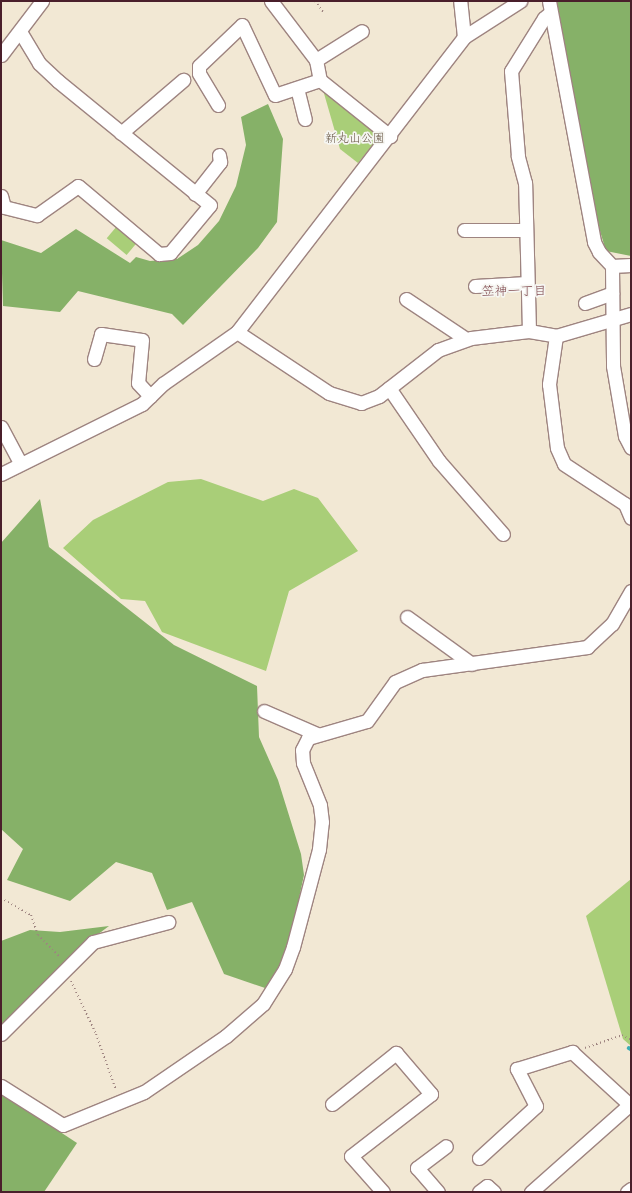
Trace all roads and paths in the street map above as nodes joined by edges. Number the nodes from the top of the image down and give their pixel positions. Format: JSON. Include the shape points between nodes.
{"nodes":[{"id":1,"x":42,"y":1,"type":"edge"},
{"id":2,"x":271,"y":1,"type":"edge"},
{"id":3,"x":315,"y":1,"type":"edge"},
{"id":4,"x":460,"y":1,"type":"edge"},
{"id":5,"x":520,"y":1,"type":"edge"},
{"id":6,"x":550,"y":7,"type":"edge"},
{"id":7,"x":324,"y":13,"type":"dead end"},
{"id":8,"x":20,"y":31,"type":"junction"},
{"id":9,"x":362,"y":31,"type":"dead end"},
{"id":10,"x":464,"y":37,"type":"junction"},
{"id":11,"x":1,"y":55,"type":"edge"},
{"id":12,"x":316,"y":60,"type":"junction"},
{"id":13,"x":183,"y":80,"type":"dead end"},
{"id":14,"x":320,"y":80,"type":"junction"},
{"id":15,"x":298,"y":88,"type":"junction"},
{"id":16,"x":218,"y":105,"type":"dead end"},
{"id":17,"x":305,"y":119,"type":"dead end"},
{"id":18,"x":121,"y":132,"type":"junction"},
{"id":19,"x":390,"y":136,"type":"junction"},
{"id":20,"x":219,"y":156,"type":"dead end"},
{"id":21,"x":195,"y":194,"type":"junction"},
{"id":22,"x":1,"y":196,"type":"edge"},
{"id":23,"x":464,"y":230,"type":"dead end"},
{"id":24,"x":526,"y":230,"type":"junction"},
{"id":25,"x":631,"y":265,"type":"edge"},
{"id":26,"x":612,"y":266,"type":"junction"},
{"id":27,"x":527,"y":283,"type":"junction"},
{"id":28,"x":474,"y":286,"type":"dead end"},
{"id":29,"x":612,"y":293,"type":"junction"},
{"id":30,"x":406,"y":299,"type":"dead end"},
{"id":31,"x":585,"y":303,"type":"dead end"},
{"id":32,"x":631,"y":314,"type":"edge"},
{"id":33,"x":612,"y":321,"type":"junction"},
{"id":34,"x":529,"y":331,"type":"junction"},
{"id":35,"x":237,"y":332,"type":"junction"},
{"id":36,"x":556,"y":336,"type":"junction"},
{"id":37,"x":466,"y":339,"type":"junction"},
{"id":38,"x":94,"y":359,"type":"dead end"},
{"id":39,"x":389,"y":388,"type":"junction"},
{"id":40,"x":619,"y":392,"type":"junction"},
{"id":41,"x":150,"y":396,"type":"junction"},
{"id":42,"x":631,"y":413,"type":"edge"},
{"id":43,"x":1,"y":427,"type":"edge"},
{"id":44,"x":631,"y":448,"type":"edge"},
{"id":45,"x":20,"y":462,"type":"junction"},
{"id":46,"x":1,"y":474,"type":"edge"},
{"id":47,"x":631,"y":518,"type":"edge"},
{"id":48,"x":502,"y":534,"type":"dead end"},
{"id":49,"x":631,"y":591,"type":"edge"},
{"id":50,"x":407,"y":617,"type":"dead end"},
{"id":51,"x":472,"y":664,"type":"junction"},
{"id":52,"x":264,"y":711,"type":"dead end"},
{"id":53,"x":317,"y":734,"type":"junction"},
{"id":54,"x":1,"y":898,"type":"edge"},
{"id":55,"x":168,"y":922,"type":"dead end"},
{"id":56,"x":65,"y":968,"type":"junction"},
{"id":57,"x":1,"y":1034,"type":"edge"},
{"id":58,"x":631,"y":1040,"type":"edge"},
{"id":59,"x":572,"y":1052,"type":"junction"},
{"id":60,"x":1,"y":1086,"type":"edge"},
{"id":61,"x":120,"y":1102,"type":"junction"},
{"id":62,"x":332,"y":1104,"type":"dead end"},
{"id":63,"x":630,"y":1106,"type":"edge"},
{"id":64,"x":446,"y":1146,"type":"dead end"},
{"id":65,"x":479,"y":1158,"type":"dead end"},
{"id":66,"x":631,"y":1189,"type":"edge"},
{"id":67,"x":383,"y":1192,"type":"edge"},
{"id":68,"x":438,"y":1192,"type":"edge"},
{"id":69,"x":479,"y":1192,"type":"edge"},
{"id":70,"x":494,"y":1192,"type":"edge"},
{"id":71,"x":531,"y":1192,"type":"edge"},
{"id":72,"x":627,"y":1192,"type":"edge"}],
"edges":[{"from":1,"to":8,"type":"street"},
{"from":2,"to":12,"type":"street"},
{"from":3,"to":7,"type":"path"},
{"from":4,"to":10,"type":"street"},
{"from":5,"to":10,"type":"street"},
{"from":6,"to":24,"type":"street","via":[[511,71],[518,156],[525,183]]},
{"from":6,"to":26,"type":"street","via":[[594,242]]},
{"from":8,"to":11,"type":"street"},
{"from":8,"to":18,"type":"street","via":[[39,63]]},
{"from":9,"to":12,"type":"street"},
{"from":10,"to":19,"type":"street"},
{"from":12,"to":14,"type":"street"},
{"from":13,"to":18,"type":"street"},
{"from":14,"to":15,"type":"street"},
{"from":14,"to":19,"type":"street"},
{"from":15,"to":16,"type":"street","via":[[275,95],[242,25],[199,66],[199,73]]},
{"from":15,"to":17,"type":"street"},
{"from":18,"to":21,"type":"street"},
{"from":19,"to":35,"type":"street"},
{"from":20,"to":21,"type":"street","via":[[220,162]]},
{"from":21,"to":22,"type":"street","via":[[210,205],[170,253],[159,254],[78,186],[37,215],[4,206]]},
{"from":23,"to":24,"type":"street"},
{"from":24,"to":27,"type":"street"},
{"from":25,"to":26,"type":"street"},
{"from":26,"to":29,"type":"street"},
{"from":27,"to":28,"type":"street"},
{"from":27,"to":34,"type":"street"},
{"from":29,"to":31,"type":"street"},
{"from":29,"to":33,"type":"street"},
{"from":30,"to":37,"type":"street"},
{"from":32,"to":33,"type":"street"},
{"from":33,"to":36,"type":"street"},
{"from":33,"to":40,"type":"street","via":[[613,366]]},
{"from":34,"to":36,"type":"street"},
{"from":34,"to":37,"type":"street"},
{"from":35,"to":39,"type":"street","via":[[306,380],[342,400],[361,403]]},
{"from":35,"to":41,"type":"street"},
{"from":36,"to":47,"type":"street","via":[[549,384],[557,448],[564,464],[625,504]]},
{"from":37,"to":39,"type":"street","via":[[438,350]]},
{"from":38,"to":41,"type":"street","via":[[101,334],[142,340],[138,383]]},
{"from":39,"to":48,"type":"street","via":[[439,461]]},
{"from":40,"to":42,"type":"street"},
{"from":40,"to":44,"type":"street","via":[[625,436]]},
{"from":41,"to":45,"type":"street","via":[[86,432]]},
{"from":43,"to":45,"type":"street"},
{"from":45,"to":46,"type":"street"},
{"from":49,"to":51,"type":"street","via":[[612,624],[587,647]]},
{"from":50,"to":51,"type":"street"},
{"from":51,"to":53,"type":"street","via":[[408,675],[385,691],[367,721],[349,729]]},
{"from":52,"to":53,"type":"street"},
{"from":53,"to":61,"type":"street","via":[[308,738],[302,756],[320,805],[319,849],[286,970],[264,1004],[226,1036],[144,1092]]},
{"from":54,"to":56,"type":"path","via":[[31,915],[38,935],[60,957]]},
{"from":55,"to":56,"type":"street","via":[[93,942]]},
{"from":56,"to":57,"type":"street"},
{"from":56,"to":61,"type":"path","via":[[96,1034]]},
{"from":58,"to":59,"type":"path","via":[[622,1035]]},
{"from":59,"to":63,"type":"street"},
{"from":59,"to":65,"type":"street","via":[[517,1069],[536,1106]]},
{"from":60,"to":61,"type":"street","via":[[63,1125]]},
{"from":62,"to":67,"type":"street","via":[[396,1053],[431,1094],[351,1156]]},
{"from":63,"to":71,"type":"street"},
{"from":64,"to":68,"type":"street","via":[[417,1168]]},
{"from":66,"to":72,"type":"street"},
{"from":69,"to":70,"type":"street","via":[[487,1186]]}]}
